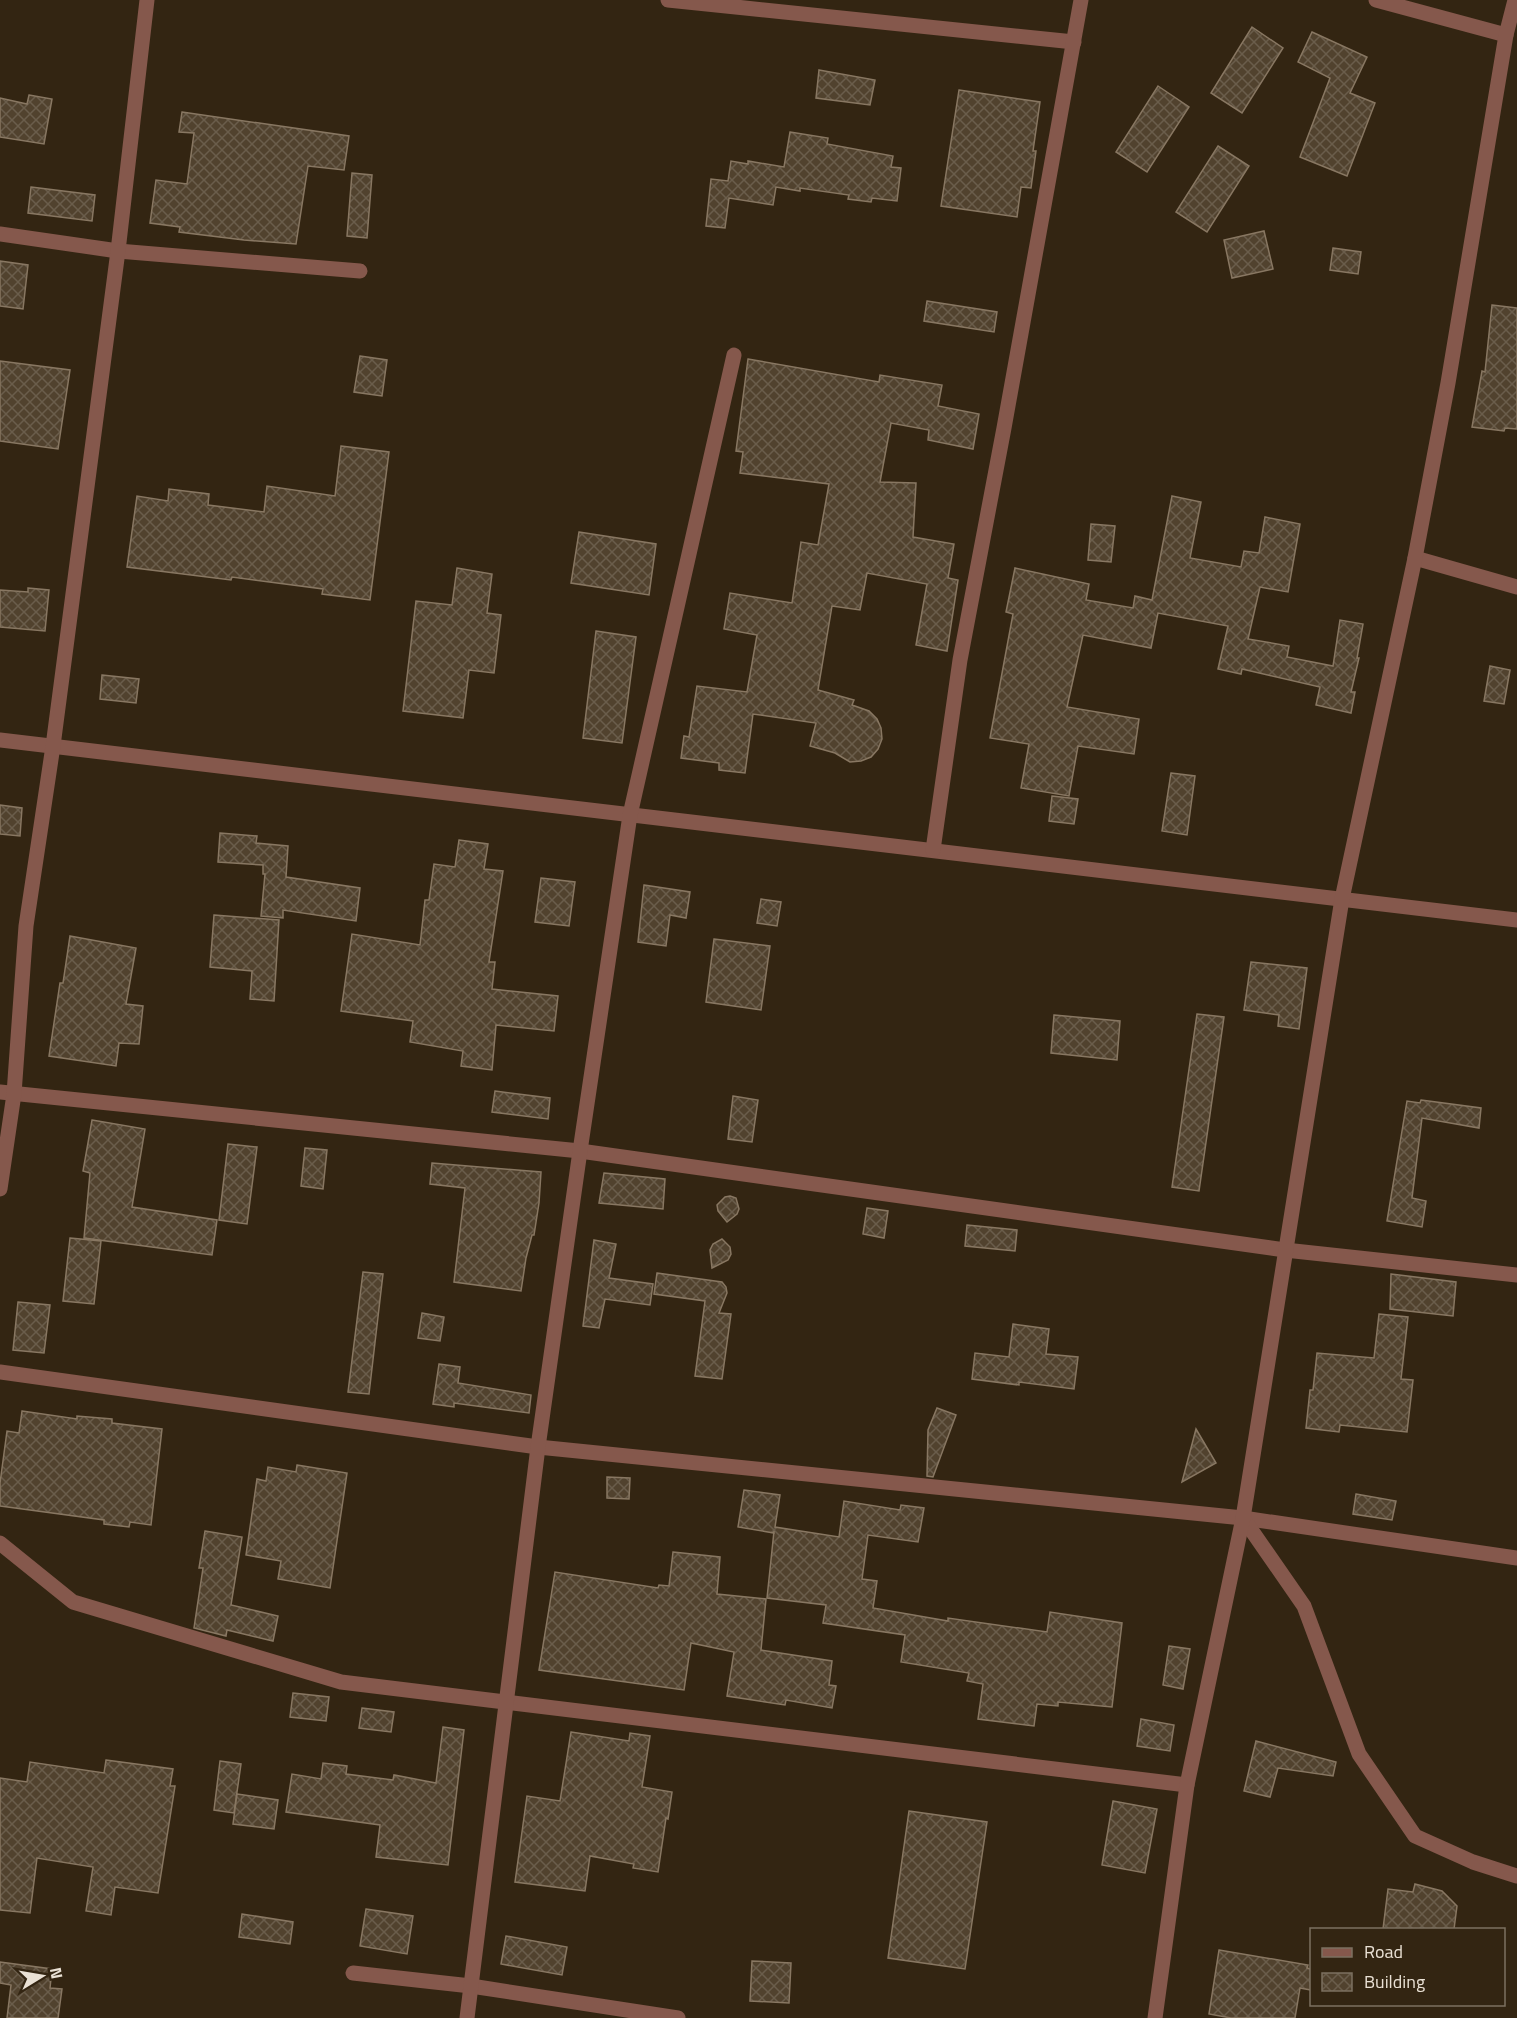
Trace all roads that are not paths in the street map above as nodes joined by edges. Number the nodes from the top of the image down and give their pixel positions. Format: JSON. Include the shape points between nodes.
{"nodes":[{"id":1,"x":147,"y":0,"type":"edge"},
{"id":2,"x":668,"y":0,"type":"edge"},
{"id":3,"x":1081,"y":0,"type":"edge"},
{"id":4,"x":1376,"y":0,"type":"edge"},
{"id":5,"x":1516,"y":2,"type":"edge"},
{"id":6,"x":1506,"y":35,"type":"junction"},
{"id":7,"x":1074,"y":42,"type":"junction"},
{"id":8,"x":0,"y":234,"type":"edge"},
{"id":9,"x":118,"y":251,"type":"junction"},
{"id":10,"x":360,"y":271,"type":"dead end"},
{"id":11,"x":734,"y":355,"type":"dead end"},
{"id":12,"x":1415,"y":558,"type":"junction"},
{"id":13,"x":1517,"y":587,"type":"edge"},
{"id":14,"x":0,"y":740,"type":"edge"},
{"id":15,"x":53,"y":746,"type":"junction"},
{"id":16,"x":630,"y":815,"type":"junction"},
{"id":17,"x":933,"y":850,"type":"junction"},
{"id":18,"x":1342,"y":899,"type":"junction"},
{"id":19,"x":1517,"y":920,"type":"edge"},
{"id":20,"x":7,"y":1093,"type":"edge"},
{"id":21,"x":580,"y":1151,"type":"junction"},
{"id":22,"x":0,"y":1189,"type":"edge"},
{"id":23,"x":1285,"y":1250,"type":"junction"},
{"id":24,"x":1517,"y":1275,"type":"edge"},
{"id":25,"x":0,"y":1372,"type":"edge"},
{"id":26,"x":538,"y":1447,"type":"junction"},
{"id":27,"x":1243,"y":1518,"type":"junction"},
{"id":28,"x":0,"y":1543,"type":"edge"},
{"id":29,"x":1517,"y":1558,"type":"edge"},
{"id":30,"x":506,"y":1701,"type":"junction"},
{"id":31,"x":1187,"y":1785,"type":"junction"},
{"id":32,"x":1517,"y":1876,"type":"edge"},
{"id":33,"x":353,"y":1973,"type":"dead end"},
{"id":34,"x":471,"y":1986,"type":"junction"},
{"id":35,"x":467,"y":2018,"type":"edge"},
{"id":36,"x":678,"y":2018,"type":"edge"},
{"id":37,"x":1155,"y":2018,"type":"edge"}],
"edges":[{"from":1,"to":9,"type":"street"},
{"from":2,"to":7,"type":"street"},
{"from":3,"to":7,"type":"street"},
{"from":4,"to":6,"type":"street"},
{"from":5,"to":6,"type":"street"},
{"from":6,"to":12,"type":"street"},
{"from":7,"to":17,"type":"street","via":[[960,660]]},
{"from":8,"to":9,"type":"street"},
{"from":9,"to":10,"type":"street"},
{"from":9,"to":15,"type":"street"},
{"from":11,"to":16,"type":"street"},
{"from":12,"to":13,"type":"street"},
{"from":12,"to":18,"type":"street"},
{"from":14,"to":15,"type":"street"},
{"from":15,"to":16,"type":"street"},
{"from":15,"to":20,"type":"street","via":[[26,926]]},
{"from":16,"to":17,"type":"street"},
{"from":16,"to":21,"type":"street"},
{"from":17,"to":18,"type":"street"},
{"from":18,"to":19,"type":"street"},
{"from":18,"to":23,"type":"street"},
{"from":20,"to":21,"type":"street"},
{"from":20,"to":22,"type":"street"},
{"from":21,"to":23,"type":"street"},
{"from":21,"to":26,"type":"street"},
{"from":23,"to":24,"type":"street"},
{"from":23,"to":27,"type":"street"},
{"from":25,"to":26,"type":"street"},
{"from":26,"to":27,"type":"street"},
{"from":26,"to":30,"type":"street"},
{"from":27,"to":29,"type":"street"},
{"from":27,"to":31,"type":"street"},
{"from":27,"to":32,"type":"street","via":[[1304,1606],[1359,1754],[1415,1836],[1473,1862]]},
{"from":28,"to":30,"type":"street","via":[[73,1602],[341,1682]]},
{"from":30,"to":31,"type":"street"},
{"from":30,"to":34,"type":"street"},
{"from":31,"to":37,"type":"street"},
{"from":33,"to":34,"type":"street"},
{"from":34,"to":35,"type":"street"},
{"from":34,"to":36,"type":"street"}]}
